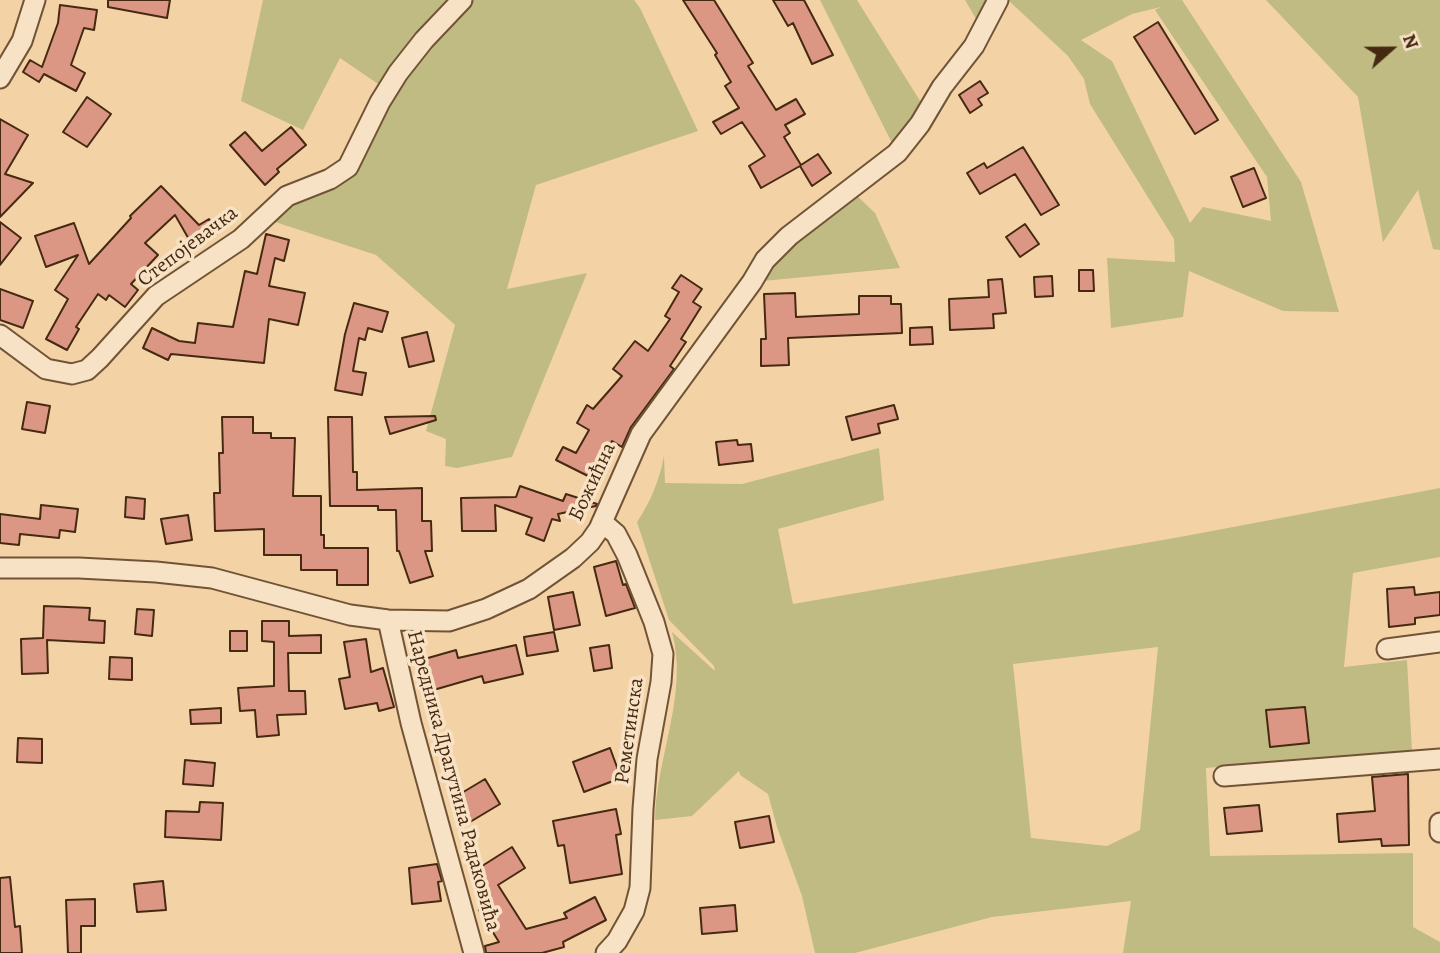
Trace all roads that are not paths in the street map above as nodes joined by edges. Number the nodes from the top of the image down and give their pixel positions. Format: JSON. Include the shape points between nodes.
{"nodes":[{"id":1,"x":35,"y":0,"type":"edge"},
{"id":2,"x":462,"y":0,"type":"edge"},
{"id":3,"x":998,"y":0,"type":"edge"},
{"id":4,"x":0,"y":78,"type":"edge"},
{"id":5,"x":0,"y":335,"type":"edge"},
{"id":6,"x":602,"y":523,"type":"junction"},
{"id":7,"x":0,"y":568,"type":"edge"},
{"id":8,"x":388,"y":620,"type":"junction"},
{"id":9,"x":1440,"y":642,"type":"edge"},
{"id":10,"x":1387,"y":649,"type":"dead end"},
{"id":11,"x":1440,"y":759,"type":"edge"},
{"id":12,"x":1224,"y":776,"type":"dead end"},
{"id":13,"x":1440,"y":823,"type":"edge"},
{"id":14,"x":1440,"y":832,"type":"edge"},
{"id":15,"x":474,"y":953,"type":"edge"},
{"id":16,"x":606,"y":953,"type":"edge"}],
"edges":[{"from":1,"to":4,"type":"street","via":[[22,41]]},
{"from":2,"to":5,"type":"street","name":"Степојевачка","via":[[398,73],[348,167],[287,196],[241,239],[156,296],[87,369],[64,374],[46,369]]},
{"from":3,"to":6,"type":"street","name":"Божићна","via":[[974,46],[897,153],[789,236],[765,260],[641,433]]},
{"from":6,"to":8,"type":"street","name":"Божићна","via":[[573,558],[505,601],[449,621]]},
{"from":6,"to":16,"type":"street","name":"Реметинска","via":[[616,534],[627,555],[663,654],[648,759],[640,888],[634,911]]},
{"from":7,"to":8,"type":"street","name":"Божићна","via":[[79,568],[212,578],[350,615]]},
{"from":8,"to":15,"type":"street","name":"Наредника Драгутина Радаковића","via":[[407,710]]},
{"from":9,"to":10,"type":"street"},
{"from":11,"to":12,"type":"street"},
{"from":13,"to":14,"type":"street"}]}
